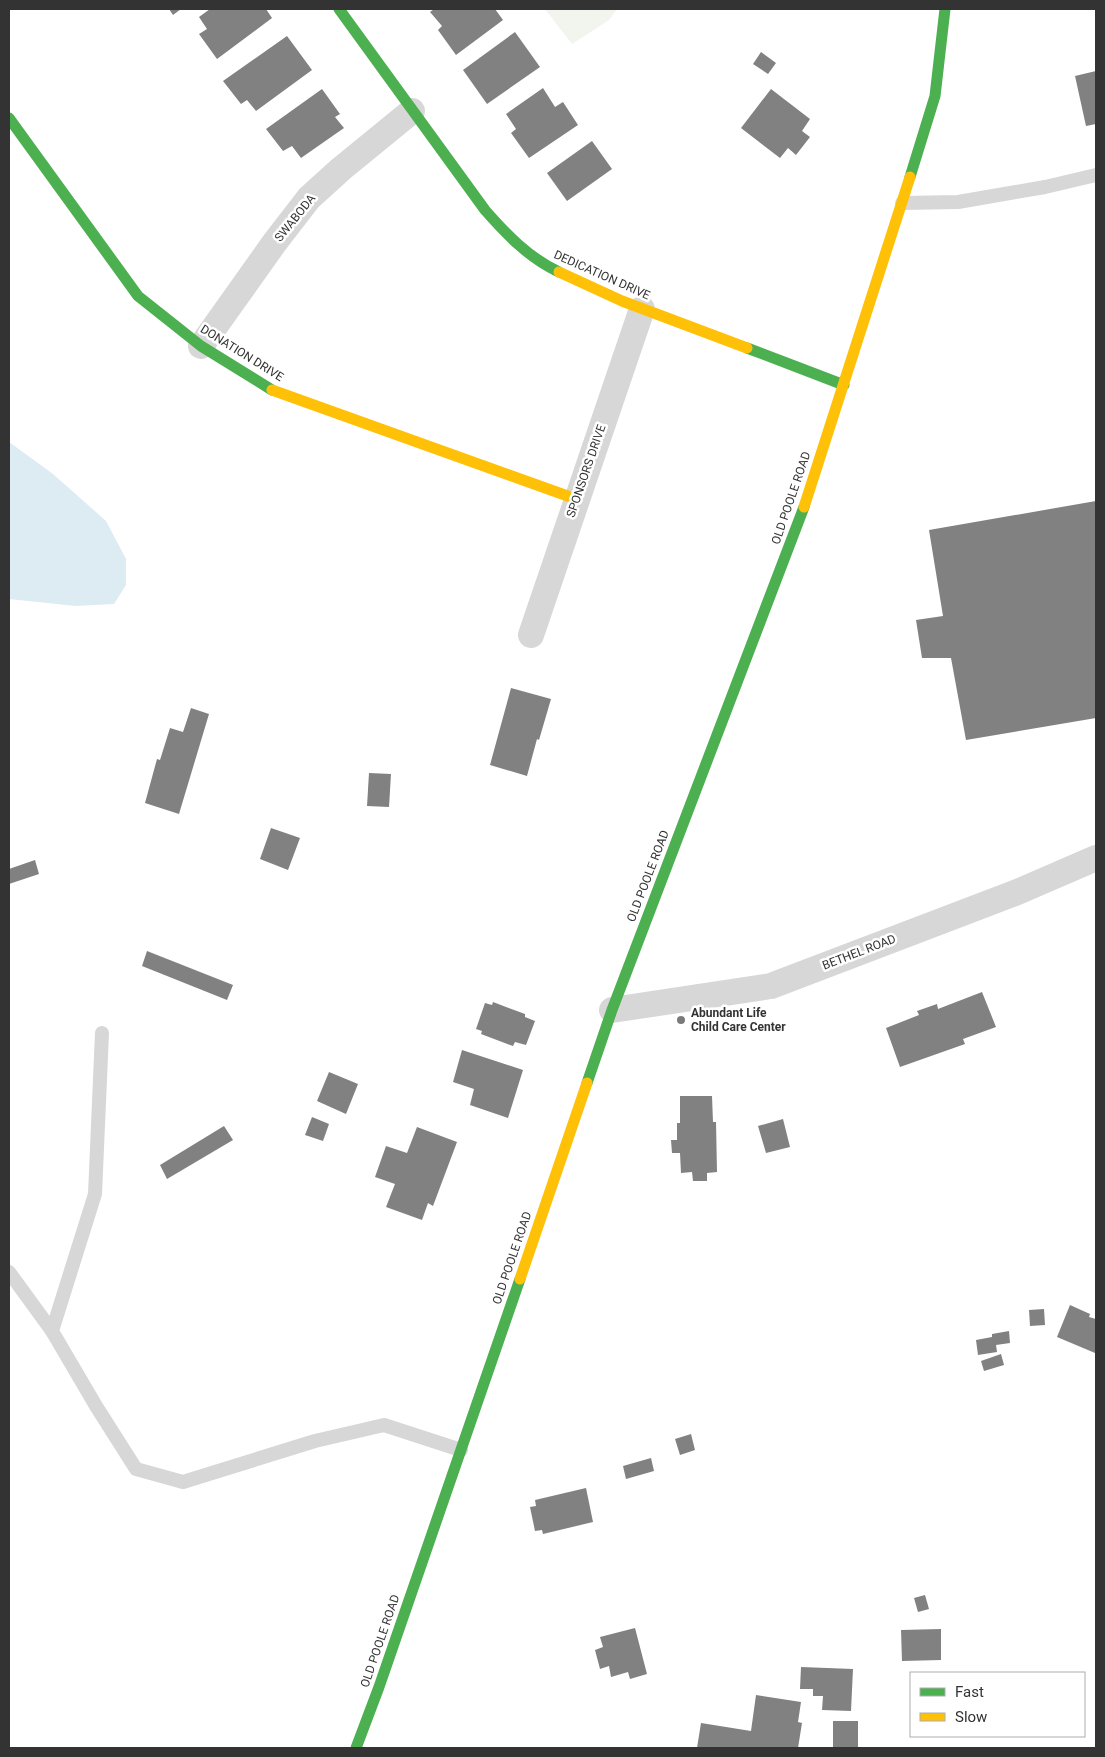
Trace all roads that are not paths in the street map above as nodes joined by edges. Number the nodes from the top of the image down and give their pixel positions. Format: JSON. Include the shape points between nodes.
{"nodes":[{"id":1,"x":339,"y":9,"type":"edge"},
{"id":2,"x":945,"y":9,"type":"edge"},
{"id":3,"x":412,"y":111,"type":"junction"},
{"id":4,"x":9,"y":118,"type":"edge"},
{"id":5,"x":1096,"y":175,"type":"edge"},
{"id":6,"x":902,"y":203,"type":"junction"},
{"id":7,"x":642,"y":308,"type":"junction"},
{"id":8,"x":201,"y":346,"type":"junction"},
{"id":9,"x":844,"y":385,"type":"junction"},
{"id":10,"x":576,"y":499,"type":"junction"},
{"id":11,"x":531,"y":635,"type":"dead end"},
{"id":12,"x":1096,"y":858,"type":"edge"},
{"id":13,"x":612,"y":1010,"type":"junction"},
{"id":14,"x":102,"y":1033,"type":"dead end"},
{"id":15,"x":9,"y":1272,"type":"edge"},
{"id":16,"x":52,"y":1331,"type":"junction"},
{"id":17,"x":461,"y":1450,"type":"junction"},
{"id":18,"x":356,"y":1748,"type":"edge"}],
"edges":[{"from":1,"to":3,"type":"street","name":"DEDICATION DRIVE"},
{"from":2,"to":6,"type":"street","name":"OLD POOLE ROAD","via":[[935,96]]},
{"from":3,"to":7,"type":"street","name":"DEDICATION DRIVE","via":[[508,237],[548,267]]},
{"from":3,"to":8,"type":"street","name":"SWABODA","via":[[309,198]]},
{"from":4,"to":8,"type":"street","name":"DONATION DRIVE","via":[[138,296]]},
{"from":5,"to":6,"type":"lane","via":[[958,202]]},
{"from":6,"to":9,"type":"street","name":"OLD POOLE ROAD"},
{"from":7,"to":9,"type":"street","name":"DEDICATION DRIVE"},
{"from":7,"to":10,"type":"street","name":"SPONSORS DRIVE"},
{"from":8,"to":10,"type":"street","name":"DONATION DRIVE","via":[[268,388]]},
{"from":9,"to":13,"type":"street","name":"OLD POOLE ROAD","via":[[804,506]]},
{"from":10,"to":11,"type":"street","name":"SPONSORS DRIVE"},
{"from":12,"to":13,"type":"street","name":"BETHEL ROAD","via":[[1015,893],[771,986]]},
{"from":13,"to":17,"type":"street","name":"OLD POOLE ROAD"},
{"from":14,"to":16,"type":"lane","via":[[95,1194]]},
{"from":15,"to":16,"type":"lane"},
{"from":16,"to":17,"type":"lane","via":[[136,1469],[183,1482],[384,1425]]},
{"from":17,"to":18,"type":"street","name":"OLD POOLE ROAD"}]}
